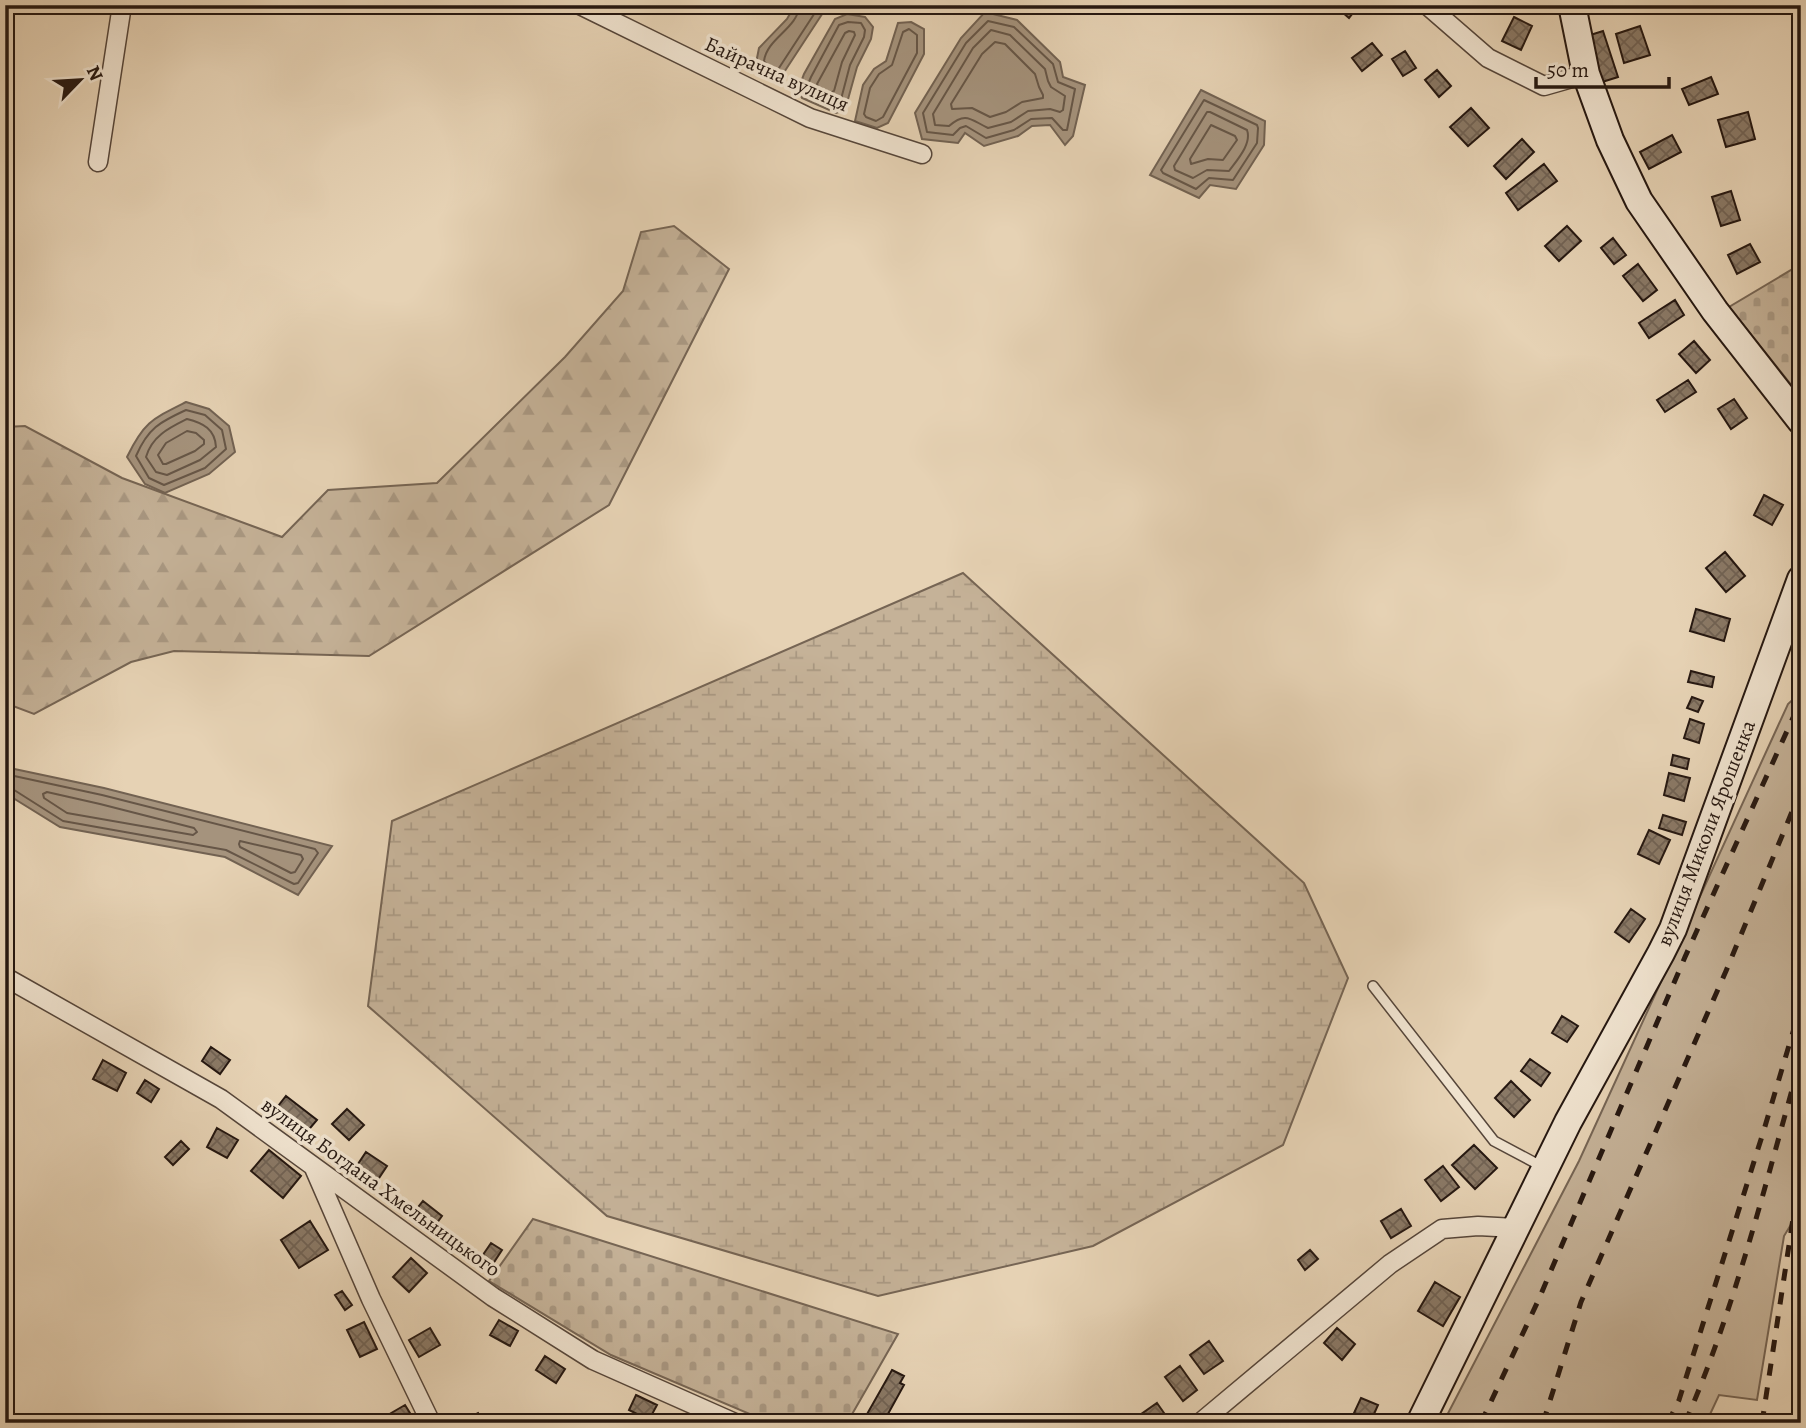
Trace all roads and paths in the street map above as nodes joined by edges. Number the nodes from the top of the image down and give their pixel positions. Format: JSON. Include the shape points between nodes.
{"nodes":[{"id":1,"x":122,"y":5,"type":"edge"},
{"id":2,"x":580,"y":5,"type":"edge"},
{"id":3,"x":1427,"y":5,"type":"edge"},
{"id":4,"x":1572,"y":5,"type":"edge"},
{"id":5,"x":1586,"y":74,"type":"junction"},
{"id":6,"x":922,"y":154,"type":"dead end"},
{"id":7,"x":98,"y":162,"type":"dead end"},
{"id":8,"x":1801,"y":421,"type":"edge"},
{"id":9,"x":1801,"y":579,"type":"edge"},
{"id":10,"x":5,"y":977,"type":"edge"},
{"id":11,"x":1373,"y":986,"type":"dead end"},
{"id":12,"x":314,"y":1168,"type":"junction"},
{"id":13,"x":1546,"y":1169,"type":"junction"},
{"id":14,"x":1516,"y":1228,"type":"junction"},
{"id":15,"x":431,"y":1423,"type":"edge"},
{"id":16,"x":735,"y":1423,"type":"edge"},
{"id":17,"x":1200,"y":1423,"type":"edge"},
{"id":18,"x":1420,"y":1423,"type":"edge"}],
"edges":[{"from":1,"to":7,"type":"street"},
{"from":2,"to":6,"type":"street","name":"Байрачна вулиця","via":[[810,118]]},
{"from":3,"to":5,"type":"street","via":[[1488,58],[1544,86]]},
{"from":4,"to":5,"type":"street"},
{"from":5,"to":8,"type":"street","via":[[1639,201],[1715,311]]},
{"from":9,"to":13,"type":"street","name":"вулиця Миколи Ярошенка","via":[[1673,929]]},
{"from":10,"to":12,"type":"street","name":"вулиця Богдана Хмельницького","via":[[221,1099]]},
{"from":11,"to":13,"type":"lane","via":[[1494,1141]]},
{"from":12,"to":15,"type":"street"},
{"from":12,"to":16,"type":"street","name":"вулиця Богдана Хмельницького","via":[[493,1297],[593,1360]]},
{"from":13,"to":14,"type":"street","name":"вулиця Миколи Ярошенка"},
{"from":14,"to":17,"type":"street","via":[[1442,1228],[1391,1264]]},
{"from":14,"to":18,"type":"street","name":"вулиця Миколи Ярошенка"}]}
